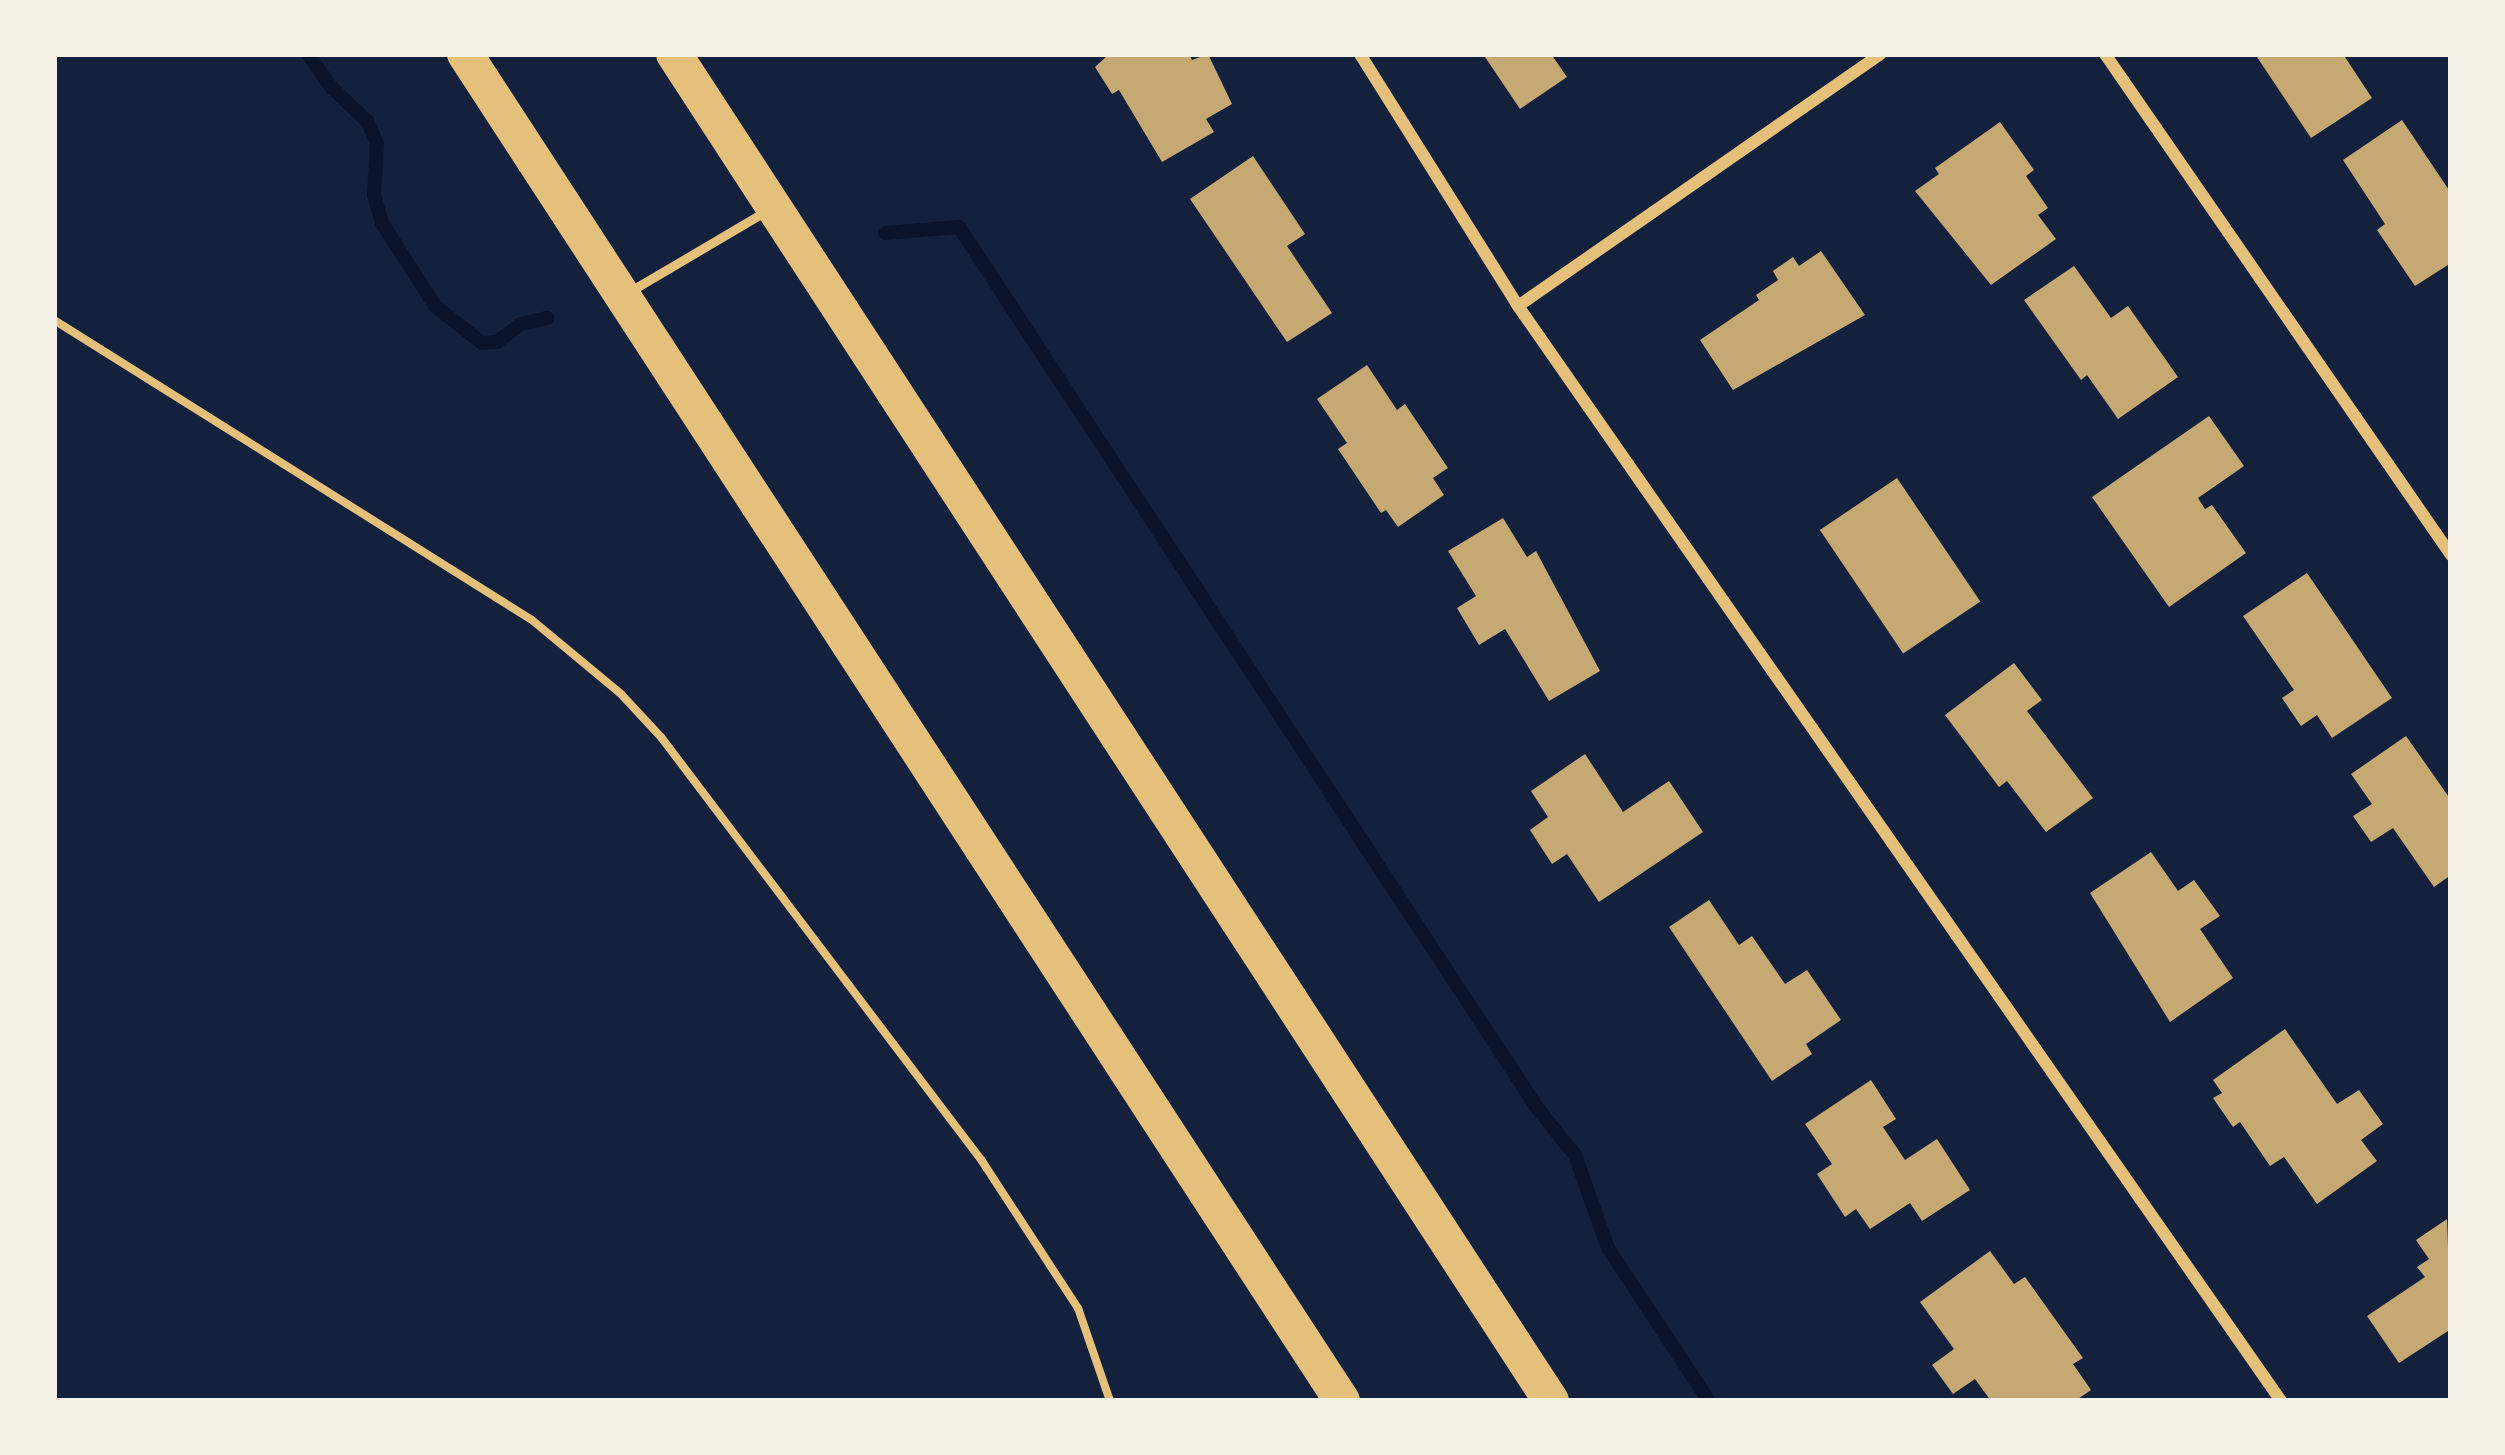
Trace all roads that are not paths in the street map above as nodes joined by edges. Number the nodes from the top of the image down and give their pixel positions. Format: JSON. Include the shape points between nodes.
{"nodes":[{"id":1,"x":465,"y":54,"type":"edge"},
{"id":2,"x":674,"y":54,"type":"edge"},
{"id":3,"x":1360,"y":54,"type":"edge"},
{"id":4,"x":1880,"y":54,"type":"edge"},
{"id":5,"x":2105,"y":54,"type":"edge"},
{"id":6,"x":773,"y":207,"type":"junction"},
{"id":7,"x":623,"y":296,"type":"junction"},
{"id":8,"x":1518,"y":305,"type":"junction"},
{"id":9,"x":2451,"y":555,"type":"edge"},
{"id":10,"x":1342,"y":1401,"type":"edge"},
{"id":11,"x":1551,"y":1401,"type":"edge"},
{"id":12,"x":2282,"y":1401,"type":"edge"}],
"edges":[{"from":1,"to":7,"type":"highway"},
{"from":2,"to":6,"type":"highway"},
{"from":3,"to":8,"type":"street"},
{"from":4,"to":8,"type":"street"},
{"from":5,"to":9,"type":"street"},
{"from":6,"to":7,"type":"lane"},
{"from":6,"to":11,"type":"highway"},
{"from":7,"to":10,"type":"highway"},
{"from":8,"to":12,"type":"street"}]}
